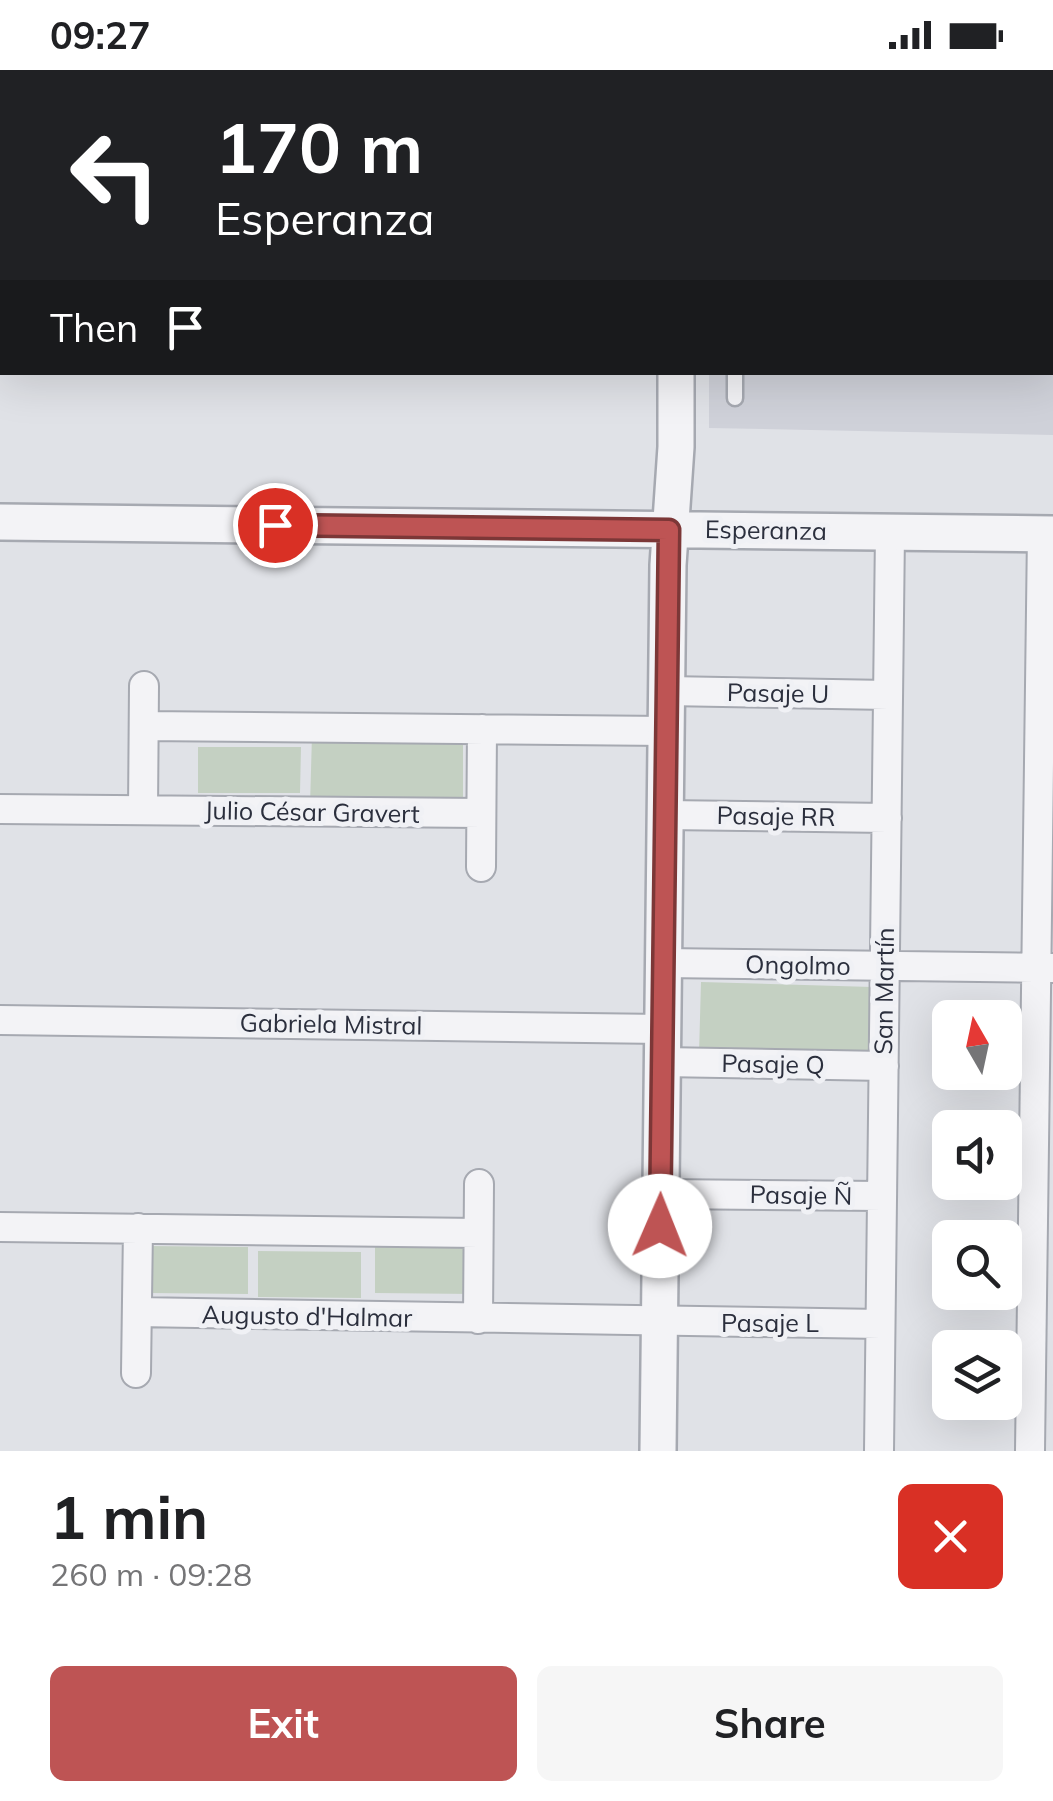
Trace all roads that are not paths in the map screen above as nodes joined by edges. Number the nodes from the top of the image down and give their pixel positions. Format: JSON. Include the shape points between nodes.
{"nodes":[{"id":1,"x":676,"y":375,"type":"edge"},
{"id":2,"x":735,"y":375,"type":"edge"},
{"id":3,"x":734,"y":398,"type":"dead end"},
{"id":4,"x":0,"y":522,"type":"edge"},
{"id":5,"x":669,"y":530,"type":"junction"},
{"id":6,"x":890,"y":532,"type":"junction"},
{"id":7,"x":1048,"y":534,"type":"edge"},
{"id":8,"x":144,"y":686,"type":"dead end"},
{"id":9,"x":1047,"y":687,"type":"edge"},
{"id":10,"x":667,"y":691,"type":"junction"},
{"id":11,"x":888,"y":695,"type":"junction"},
{"id":12,"x":144,"y":726,"type":"junction"},
{"id":13,"x":482,"y":729,"type":"junction"},
{"id":14,"x":666,"y":731,"type":"junction"},
{"id":15,"x":0,"y":808,"type":"edge"},
{"id":16,"x":143,"y":810,"type":"junction"},
{"id":17,"x":481,"y":813,"type":"junction"},
{"id":18,"x":665,"y":814,"type":"junction"},
{"id":19,"x":886,"y":818,"type":"junction"},
{"id":20,"x":1046,"y":825,"type":"edge"},
{"id":21,"x":480,"y":867,"type":"dead end"},
{"id":22,"x":664,"y":963,"type":"junction"},
{"id":23,"x":885,"y":966,"type":"junction"},
{"id":24,"x":1045,"y":968,"type":"edge"},
{"id":25,"x":0,"y":1020,"type":"edge"},
{"id":26,"x":662,"y":1045,"type":"junction"},
{"id":27,"x":884,"y":1066,"type":"junction"},
{"id":28,"x":479,"y":1184,"type":"dead end"},
{"id":29,"x":1043,"y":1192,"type":"edge"},
{"id":30,"x":661,"y":1194,"type":"junction"},
{"id":31,"x":882,"y":1196,"type":"junction"},
{"id":32,"x":0,"y":1227,"type":"edge"},
{"id":33,"x":138,"y":1228,"type":"junction"},
{"id":34,"x":478,"y":1232,"type":"junction"},
{"id":35,"x":136,"y":1312,"type":"junction"},
{"id":36,"x":478,"y":1319,"type":"junction"},
{"id":37,"x":659,"y":1322,"type":"junction"},
{"id":38,"x":880,"y":1324,"type":"junction"},
{"id":39,"x":1042,"y":1325,"type":"edge"},
{"id":40,"x":136,"y":1374,"type":"dead end"},
{"id":41,"x":658,"y":1451,"type":"edge"},
{"id":42,"x":879,"y":1451,"type":"edge"},
{"id":43,"x":1030,"y":1451,"type":"edge"}],
"edges":[{"from":1,"to":5,"type":"street"},
{"from":2,"to":3,"type":"lane"},
{"from":4,"to":5,"type":"street","name":"Esperanza"},
{"from":5,"to":6,"type":"street","name":"Esperanza"},
{"from":5,"to":10,"type":"street"},
{"from":6,"to":7,"type":"street","name":"Esperanza"},
{"from":6,"to":11,"type":"street","name":"San Martín"},
{"from":7,"to":9,"type":"street"},
{"from":8,"to":12,"type":"street"},
{"from":9,"to":20,"type":"street"},
{"from":10,"to":11,"type":"street","name":"Pasaje U"},
{"from":10,"to":14,"type":"street"},
{"from":11,"to":19,"type":"street","name":"San Martín"},
{"from":12,"to":13,"type":"street"},
{"from":12,"to":16,"type":"street"},
{"from":13,"to":14,"type":"street"},
{"from":13,"to":17,"type":"street"},
{"from":14,"to":18,"type":"street"},
{"from":15,"to":16,"type":"street","name":"Julio César Gravert"},
{"from":16,"to":17,"type":"street","name":"Julio César Gravert"},
{"from":17,"to":21,"type":"street"},
{"from":18,"to":19,"type":"street","name":"Pasaje RR"},
{"from":18,"to":22,"type":"street"},
{"from":19,"to":23,"type":"street","name":"San Martín"},
{"from":20,"to":24,"type":"street"},
{"from":22,"to":23,"type":"street","name":"Ongolmo"},
{"from":22,"to":26,"type":"street"},
{"from":23,"to":24,"type":"street","name":"Ongolmo"},
{"from":23,"to":27,"type":"street","name":"San Martín"},
{"from":24,"to":29,"type":"street"},
{"from":25,"to":26,"type":"street","name":"Gabriela Mistral"},
{"from":26,"to":27,"type":"street","name":"Pasaje Q"},
{"from":26,"to":30,"type":"street"},
{"from":27,"to":31,"type":"street","name":"San Martín"},
{"from":28,"to":34,"type":"street"},
{"from":29,"to":39,"type":"street"},
{"from":30,"to":31,"type":"street","name":"Pasaje Ñ"},
{"from":30,"to":37,"type":"street"},
{"from":31,"to":38,"type":"street","name":"San Martín"},
{"from":32,"to":33,"type":"street"},
{"from":33,"to":34,"type":"street"},
{"from":33,"to":35,"type":"street"},
{"from":34,"to":36,"type":"street"},
{"from":35,"to":36,"type":"street","name":"Augusto d'Halmar"},
{"from":35,"to":40,"type":"street"},
{"from":36,"to":37,"type":"street","name":"Augusto d'Halmar"},
{"from":37,"to":38,"type":"street","name":"Pasaje L"},
{"from":37,"to":41,"type":"street"},
{"from":38,"to":42,"type":"street","name":"San Martín"},
{"from":39,"to":43,"type":"street"}]}
